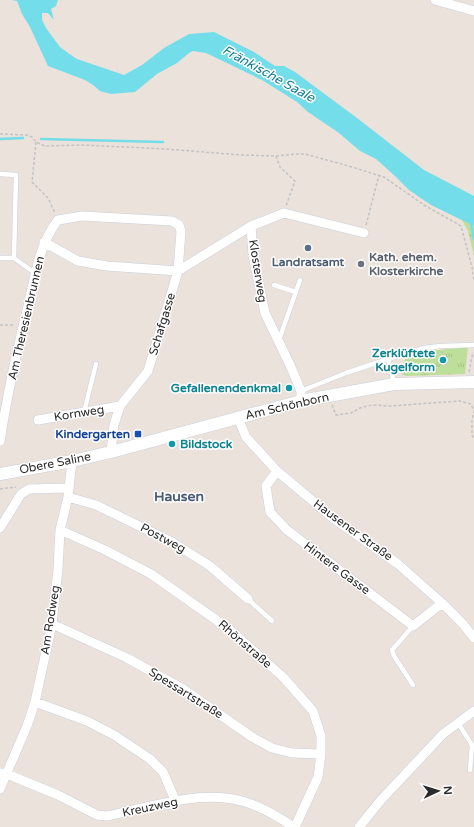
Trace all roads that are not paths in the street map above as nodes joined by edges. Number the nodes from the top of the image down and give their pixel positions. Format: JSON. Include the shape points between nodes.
{"nodes":[{"id":1,"x":435,"y":0,"type":"edge"},
{"id":2,"x":474,"y":11,"type":"edge"},
{"id":3,"x":0,"y":174,"type":"edge"},
{"id":4,"x":251,"y":226,"type":"junction"},
{"id":5,"x":364,"y":233,"type":"road end"},
{"id":6,"x":44,"y":242,"type":"junction"},
{"id":7,"x":0,"y":258,"type":"edge"},
{"id":8,"x":14,"y":258,"type":"junction"},
{"id":9,"x":178,"y":271,"type":"junction"},
{"id":10,"x":36,"y":274,"type":"junction"},
{"id":11,"x":300,"y":280,"type":"dead end"},
{"id":12,"x":274,"y":285,"type":"dead end"},
{"id":13,"x":296,"y":292,"type":"junction"},
{"id":14,"x":279,"y":341,"type":"junction"},
{"id":15,"x":474,"y":346,"type":"edge"},
{"id":16,"x":388,"y":359,"type":"junction"},
{"id":17,"x":96,"y":364,"type":"dead end"},
{"id":18,"x":471,"y":382,"type":"edge"},
{"id":19,"x":394,"y":384,"type":"junction"},
{"id":20,"x":301,"y":396,"type":"junction"},
{"id":21,"x":120,"y":406,"type":"junction"},
{"id":22,"x":84,"y":412,"type":"junction"},
{"id":23,"x":238,"y":418,"type":"junction"},
{"id":24,"x":38,"y":420,"type":"dead end"},
{"id":25,"x":0,"y":441,"type":"edge"},
{"id":26,"x":111,"y":452,"type":"junction"},
{"id":27,"x":72,"y":461,"type":"junction"},
{"id":28,"x":277,"y":471,"type":"junction"},
{"id":29,"x":0,"y":474,"type":"edge"},
{"id":30,"x":68,"y":492,"type":"junction"},
{"id":31,"x":4,"y":515,"type":"edge"},
{"id":32,"x":0,"y":528,"type":"edge"},
{"id":33,"x":60,"y":530,"type":"junction"},
{"id":34,"x":248,"y":599,"type":"joint"},
{"id":35,"x":442,"y":603,"type":"junction"},
{"id":36,"x":272,"y":621,"type":"dead end"},
{"id":37,"x":52,"y":624,"type":"junction"},
{"id":38,"x":413,"y":626,"type":"junction"},
{"id":39,"x":474,"y":638,"type":"edge"},
{"id":40,"x":413,"y":685,"type":"dead end"},
{"id":41,"x":35,"y":702,"type":"junction"},
{"id":42,"x":474,"y":711,"type":"edge"},
{"id":43,"x":458,"y":723,"type":"junction"},
{"id":44,"x":321,"y":754,"type":"junction"},
{"id":45,"x":470,"y":770,"type":"dead end"},
{"id":46,"x":4,"y":774,"type":"edge"},
{"id":47,"x":0,"y":789,"type":"edge"},
{"id":48,"x":176,"y":802,"type":"junction"},
{"id":49,"x":295,"y":827,"type":"edge"},
{"id":50,"x":360,"y":827,"type":"edge"}],
"edges":[{"from":1,"to":2,"type":"street"},
{"from":3,"to":8,"type":"lane","via":[[16,174]]},
{"from":4,"to":5,"type":"street","name":"Klosterweg","via":[[284,213]]},
{"from":4,"to":9,"type":"street"},
{"from":4,"to":14,"type":"street","name":"Klosterweg","via":[[253,255],[265,313]]},
{"from":6,"to":9,"type":"street","name":"Am Theresienbrunnen","via":[[78,261],[107,266]]},
{"from":6,"to":9,"type":"street","name":"Am Theresienbrunnen","via":[[58,220],[82,216],[172,221],[179,225],[181,231]]},
{"from":6,"to":10,"type":"street","name":"Am Theresienbrunnen"},
{"from":7,"to":8,"type":"lane"},
{"from":8,"to":10,"type":"lane"},
{"from":9,"to":21,"type":"street","name":"Schafgasse","via":[[148,371]]},
{"from":10,"to":25,"type":"street","name":"Am Theresienbrunnen"},
{"from":11,"to":13,"type":"lane"},
{"from":12,"to":13,"type":"lane"},
{"from":13,"to":14,"type":"lane"},
{"from":14,"to":20,"type":"street","name":"Klosterweg"},
{"from":15,"to":16,"type":"lane","via":[[424,348]]},
{"from":16,"to":19,"type":"lane"},
{"from":16,"to":20,"type":"lane","via":[[346,373]]},
{"from":17,"to":22,"type":"lane"},
{"from":18,"to":19,"type":"main road","name":"Am Schönborn"},
{"from":19,"to":20,"type":"main road","name":"Am Schönborn","via":[[328,396]]},
{"from":20,"to":23,"type":"main road","name":"Am Schönborn"},
{"from":21,"to":22,"type":"street","name":"Kornweg"},
{"from":21,"to":26,"type":"street","name":"Schafgasse","via":[[114,426]]},
{"from":22,"to":24,"type":"street","name":"Kornweg"},
{"from":23,"to":26,"type":"main road","name":"Am Schönborn"},
{"from":23,"to":28,"type":"street","name":"Hausener Straße","via":[[246,436]]},
{"from":26,"to":27,"type":"main road","name":"Obere Saline"},
{"from":27,"to":29,"type":"main road","name":"Obere Saline"},
{"from":27,"to":30,"type":"street","name":"Am Rodweg"},
{"from":28,"to":35,"type":"street","name":"Hausener Straße","via":[[332,518],[398,564]]},
{"from":28,"to":38,"type":"street","name":"Hintere Gasse","via":[[266,486],[270,512],[287,530]]},
{"from":30,"to":31,"type":"street","name":"Postweg","via":[[29,489],[21,494]]},
{"from":30,"to":33,"type":"street","name":"Am Rodweg"},
{"from":30,"to":34,"type":"street","name":"Postweg","via":[[172,542],[210,566]]},
{"from":31,"to":32,"type":"street","name":"Postweg"},
{"from":33,"to":37,"type":"street","name":"Am Rodweg"},
{"from":33,"to":44,"type":"street","name":"Rhönstraße","via":[[151,574],[230,629],[282,677],[313,711],[321,736]]},
{"from":34,"to":36,"type":"lane"},
{"from":35,"to":38,"type":"street"},
{"from":35,"to":39,"type":"street","name":"Hausener Straße"},
{"from":37,"to":41,"type":"street","name":"Am Rodweg"},
{"from":37,"to":44,"type":"street","name":"Spessartstraße","via":[[127,658],[176,685],[272,748],[292,753]]},
{"from":38,"to":40,"type":"lane","via":[[392,650]]},
{"from":41,"to":46,"type":"street","name":"Am Rodweg","via":[[27,726]]},
{"from":41,"to":48,"type":"street","via":[[88,721],[150,759],[163,772]]},
{"from":42,"to":43,"type":"street"},
{"from":43,"to":45,"type":"lane","via":[[472,745]]},
{"from":43,"to":50,"type":"street","via":[[443,734],[381,800]]},
{"from":44,"to":49,"type":"street","name":"Rhönstraße","via":[[318,777]]},
{"from":46,"to":47,"type":"street","name":"Am Rodweg"},
{"from":46,"to":48,"type":"street","name":"Kreuzweg","via":[[58,795],[97,815],[107,816]]},
{"from":48,"to":49,"type":"street","name":"Kreuzweg","via":[[211,796],[235,799],[270,812]]}]}
